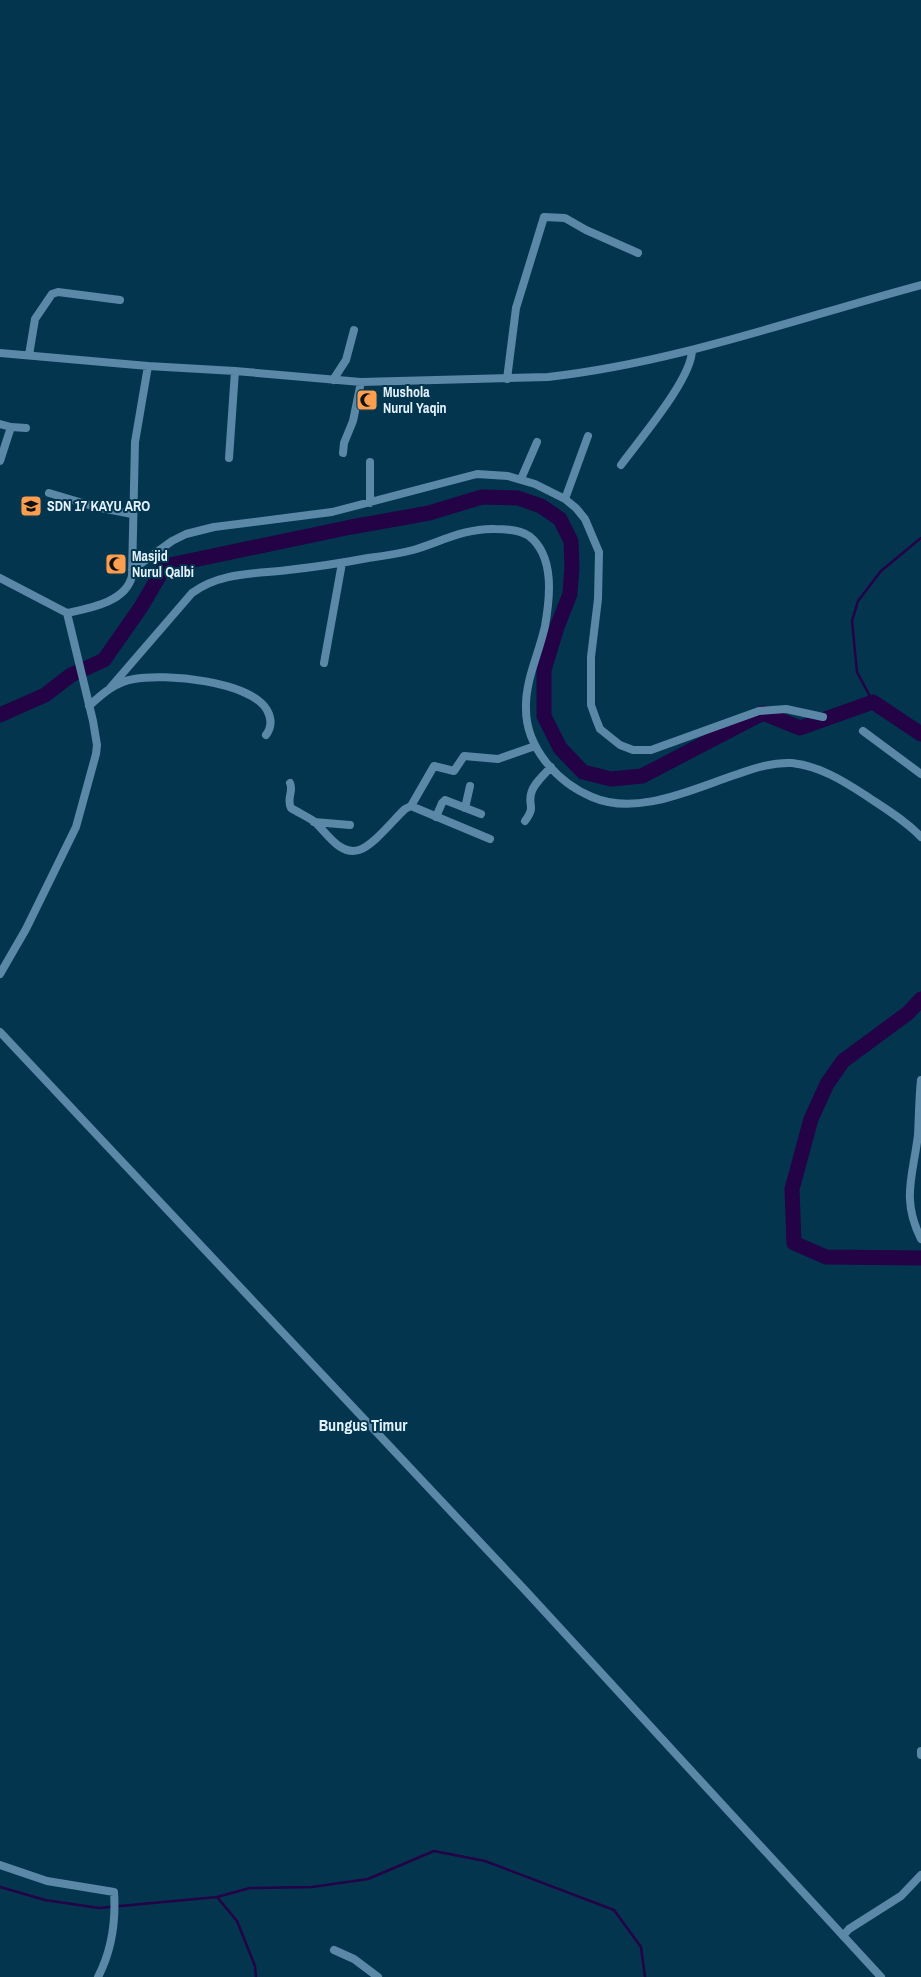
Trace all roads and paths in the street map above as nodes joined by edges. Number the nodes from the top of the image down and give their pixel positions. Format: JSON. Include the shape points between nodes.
{"nodes":[{"id":1,"x":638,"y":253,"type":"dead end"},
{"id":2,"x":921,"y":285,"type":"edge"},
{"id":3,"x":120,"y":300,"type":"dead end"},
{"id":4,"x":354,"y":330,"type":"dead end"},
{"id":5,"x":692,"y":350,"type":"junction"},
{"id":6,"x":0,"y":352,"type":"edge"},
{"id":7,"x":29,"y":355,"type":"junction"},
{"id":8,"x":148,"y":366,"type":"junction"},
{"id":9,"x":235,"y":371,"type":"junction"},
{"id":10,"x":508,"y":379,"type":"junction"},
{"id":11,"x":333,"y":380,"type":"junction"},
{"id":12,"x":361,"y":382,"type":"junction"},
{"id":13,"x":0,"y":424,"type":"edge"},
{"id":14,"x":11,"y":427,"type":"junction"},
{"id":15,"x":26,"y":428,"type":"dead end"},
{"id":16,"x":588,"y":436,"type":"dead end"},
{"id":17,"x":537,"y":442,"type":"dead end"},
{"id":18,"x":343,"y":453,"type":"dead end"},
{"id":19,"x":230,"y":458,"type":"dead end"},
{"id":20,"x":0,"y":461,"type":"edge"},
{"id":21,"x":370,"y":462,"type":"dead end"},
{"id":22,"x":620,"y":466,"type":"dead end"},
{"id":23,"x":522,"y":478,"type":"junction"},
{"id":24,"x":50,"y":493,"type":"dead end"},
{"id":25,"x":566,"y":497,"type":"junction"},
{"id":26,"x":370,"y":504,"type":"junction"},
{"id":27,"x":132,"y":514,"type":"junction"},
{"id":28,"x":342,"y":563,"type":"junction"},
{"id":29,"x":132,"y":570,"type":"junction"},
{"id":30,"x":0,"y":578,"type":"edge"},
{"id":31,"x":67,"y":613,"type":"junction"},
{"id":32,"x":324,"y":663,"type":"dead end"},
{"id":33,"x":110,"y":688,"type":"junction"},
{"id":34,"x":89,"y":706,"type":"junction"},
{"id":35,"x":823,"y":717,"type":"dead end"},
{"id":36,"x":863,"y":731,"type":"dead end"},
{"id":37,"x":266,"y":735,"type":"dead end"},
{"id":38,"x":535,"y":746,"type":"junction"},
{"id":39,"x":550,"y":769,"type":"junction"},
{"id":40,"x":921,"y":774,"type":"edge"},
{"id":41,"x":290,"y":783,"type":"dead end"},
{"id":42,"x":470,"y":786,"type":"dead end"},
{"id":43,"x":411,"y":806,"type":"junction"},
{"id":44,"x":464,"y":808,"type":"junction"},
{"id":45,"x":481,"y":814,"type":"dead end"},
{"id":46,"x":436,"y":817,"type":"junction"},
{"id":47,"x":525,"y":821,"type":"dead end"},
{"id":48,"x":314,"y":822,"type":"junction"},
{"id":49,"x":350,"y":825,"type":"dead end"},
{"id":50,"x":921,"y":837,"type":"edge"},
{"id":51,"x":490,"y":839,"type":"dead end"},
{"id":52,"x":0,"y":974,"type":"edge"},
{"id":53,"x":0,"y":1032,"type":"edge"},
{"id":54,"x":921,"y":1080,"type":"edge"},
{"id":55,"x":921,"y":1239,"type":"edge"},
{"id":56,"x":921,"y":1751,"type":"edge"},
{"id":57,"x":921,"y":1755,"type":"edge"},
{"id":58,"x":0,"y":1865,"type":"edge"},
{"id":59,"x":921,"y":1874,"type":"edge"},
{"id":60,"x":843,"y":1936,"type":"junction"},
{"id":61,"x":334,"y":1950,"type":"dead end"},
{"id":62,"x":98,"y":1977,"type":"edge"},
{"id":63,"x":378,"y":1977,"type":"edge"},
{"id":64,"x":881,"y":1977,"type":"edge"}],
"edges":[{"from":1,"to":10,"type":"street","via":[[562,217],[544,217],[516,308]]},
{"from":2,"to":5,"type":"street"},
{"from":3,"to":7,"type":"street","via":[[58,292],[52,294],[35,319]]},
{"from":4,"to":11,"type":"street","via":[[346,360]]},
{"from":5,"to":10,"type":"street","via":[[577,374]]},
{"from":5,"to":22,"type":"street","via":[[690,362],[669,400]]},
{"from":6,"to":7,"type":"street"},
{"from":7,"to":8,"type":"street"},
{"from":8,"to":9,"type":"street"},
{"from":8,"to":27,"type":"street","via":[[135,442]]},
{"from":9,"to":11,"type":"street"},
{"from":9,"to":19,"type":"street"},
{"from":10,"to":12,"type":"street"},
{"from":11,"to":12,"type":"street"},
{"from":12,"to":18,"type":"street"},
{"from":13,"to":14,"type":"street"},
{"from":14,"to":15,"type":"street"},
{"from":14,"to":20,"type":"street"},
{"from":16,"to":25,"type":"street"},
{"from":17,"to":23,"type":"street"},
{"from":21,"to":26,"type":"street"},
{"from":23,"to":25,"type":"street"},
{"from":23,"to":26,"type":"street","via":[[477,474]]},
{"from":24,"to":27,"type":"street"},
{"from":25,"to":35,"type":"street","via":[[585,519],[599,552],[598,599],[591,656],[591,705],[600,729],[620,745],[633,750],[650,750],[758,711],[800,711]]},
{"from":26,"to":29,"type":"street","via":[[186,534]]},
{"from":27,"to":29,"type":"street"},
{"from":28,"to":32,"type":"street"},
{"from":28,"to":33,"type":"street","via":[[241,574],[203,586],[181,605]]},
{"from":28,"to":38,"type":"street","via":[[414,550],[480,529],[511,530],[528,535],[546,562],[548,586],[544,628],[531,669],[526,708]]},
{"from":29,"to":31,"type":"street","via":[[131,584],[121,595]]},
{"from":30,"to":31,"type":"street"},
{"from":31,"to":34,"type":"street"},
{"from":33,"to":34,"type":"street"},
{"from":33,"to":37,"type":"street","via":[[132,679],[166,677],[241,690],[254,696],[266,708],[271,724]]},
{"from":34,"to":52,"type":"street","via":[[96,754],[76,827]]},
{"from":36,"to":40,"type":"street"},
{"from":38,"to":39,"type":"street"},
{"from":38,"to":43,"type":"street","via":[[498,759],[464,756],[454,771],[434,766]]},
{"from":39,"to":47,"type":"street","via":[[531,793],[532,810]]},
{"from":39,"to":50,"type":"street","via":[[579,791],[617,803],[654,802],[757,767],[782,763],[805,765],[847,784],[893,813]]},
{"from":41,"to":48,"type":"street","via":[[291,808]]},
{"from":42,"to":44,"type":"street"},
{"from":43,"to":46,"type":"street"},
{"from":43,"to":48,"type":"street","via":[[372,842],[358,850],[334,842]]},
{"from":44,"to":45,"type":"street"},
{"from":44,"to":46,"type":"street","via":[[443,800]]},
{"from":46,"to":51,"type":"street"},
{"from":48,"to":49,"type":"street"},
{"from":53,"to":60,"type":"street","via":[[524,1589]]},
{"from":54,"to":55,"type":"street","via":[[918,1133],[909,1186],[912,1220]]},
{"from":56,"to":57,"type":"street"},
{"from":58,"to":62,"type":"street","via":[[47,1881],[114,1892],[111,1942]]},
{"from":59,"to":60,"type":"street","via":[[900,1896]]},
{"from":60,"to":64,"type":"street"},
{"from":61,"to":63,"type":"street","via":[[354,1959]]}]}
